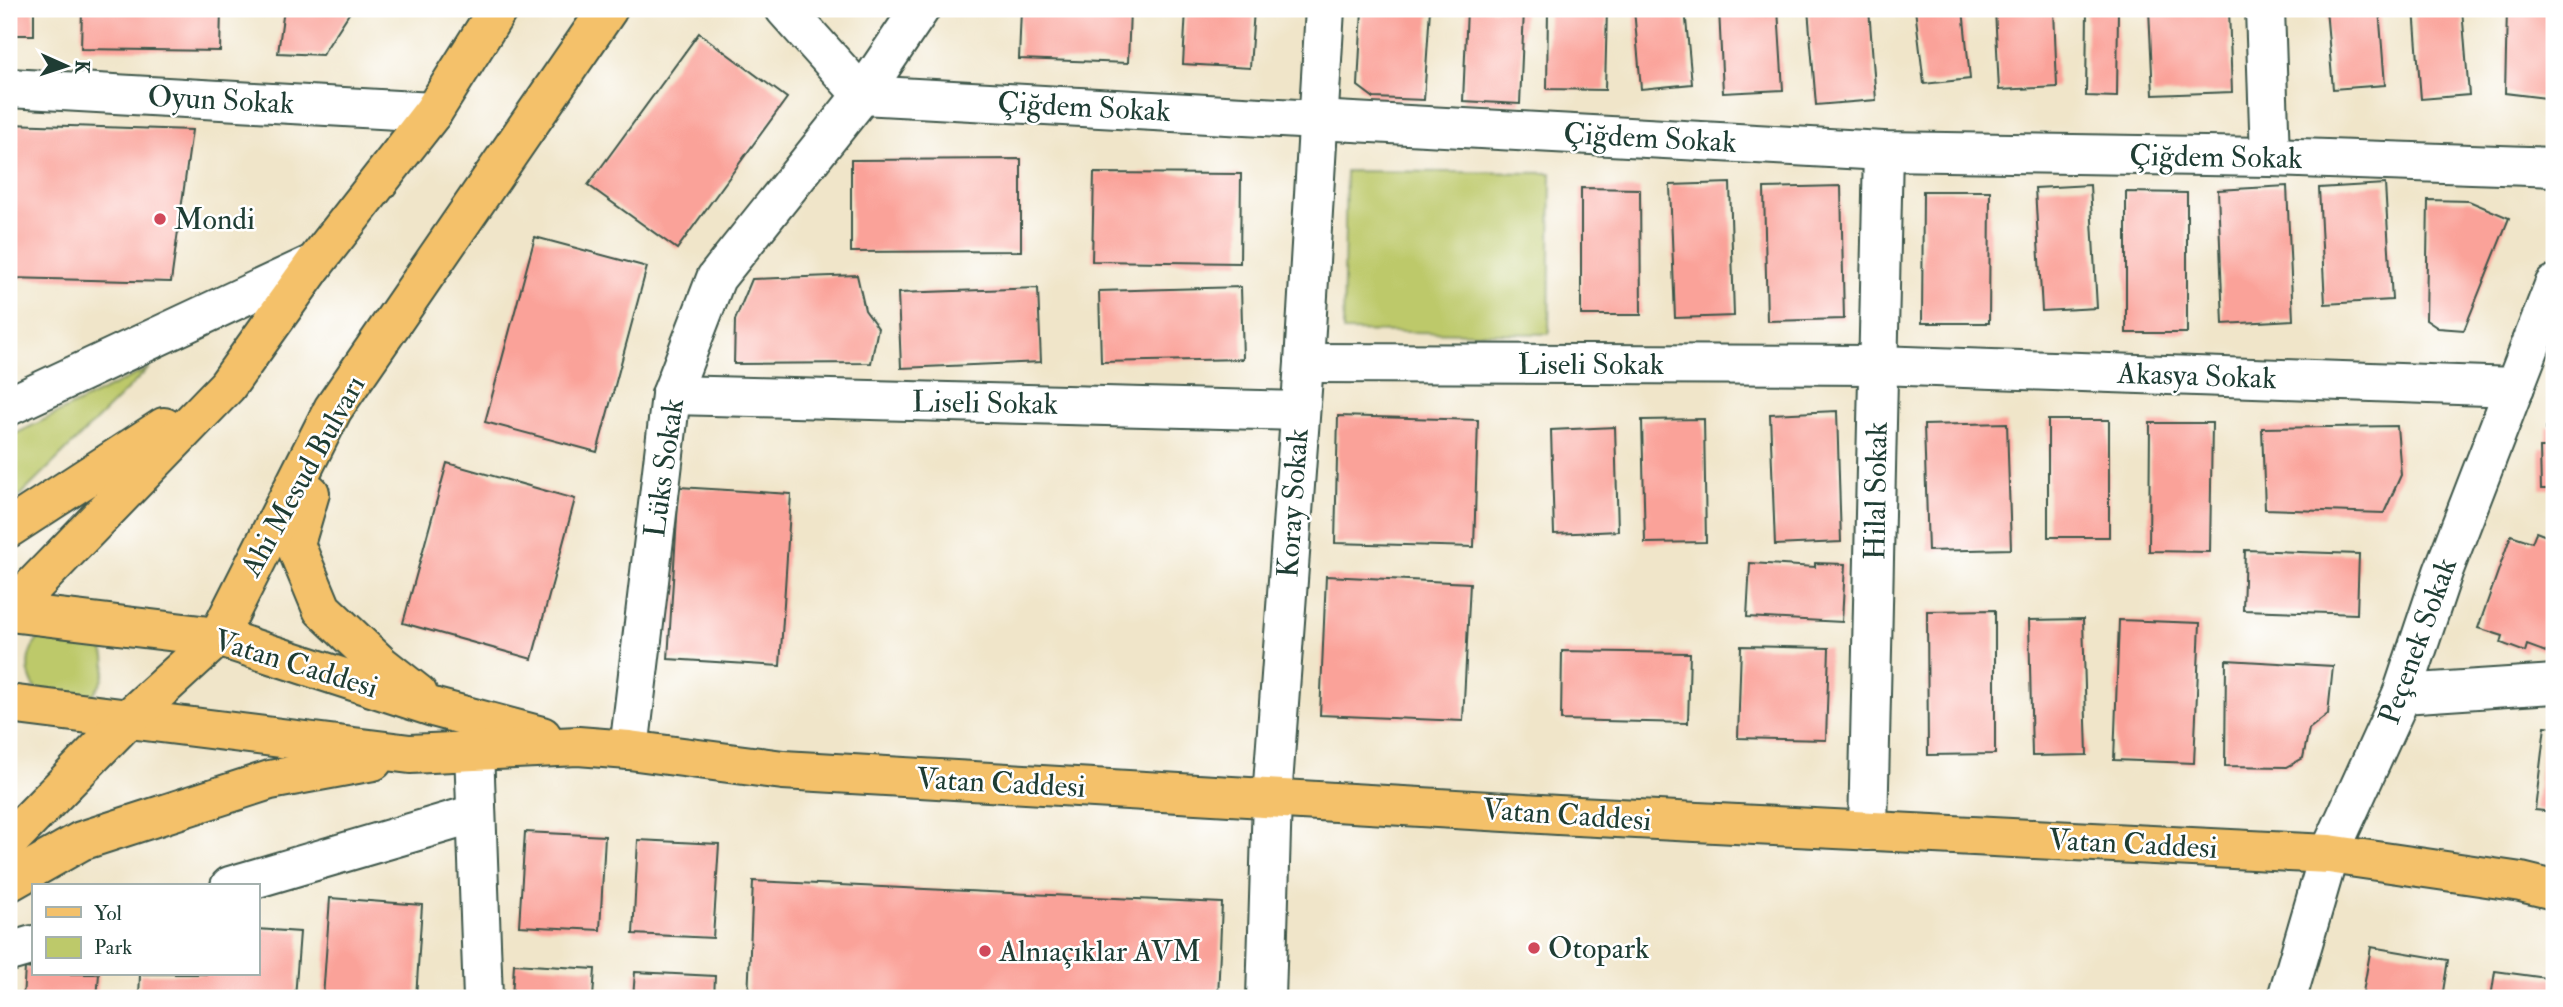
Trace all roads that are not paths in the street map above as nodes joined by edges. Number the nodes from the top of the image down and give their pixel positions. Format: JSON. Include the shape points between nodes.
{"nodes":[{"id":1,"x":498,"y":9,"type":"edge"},
{"id":2,"x":608,"y":9,"type":"edge"},
{"id":3,"x":785,"y":9,"type":"edge"},
{"id":4,"x":920,"y":9,"type":"edge"},
{"id":5,"x":1325,"y":9,"type":"edge"},
{"id":6,"x":2265,"y":9,"type":"edge"},
{"id":7,"x":9,"y":88,"type":"edge"},
{"id":8,"x":862,"y":95,"type":"junction"},
{"id":9,"x":433,"y":112,"type":"junction"},
{"id":10,"x":1318,"y":119,"type":"junction"},
{"id":11,"x":1883,"y":151,"type":"junction"},
{"id":12,"x":2270,"y":157,"type":"junction"},
{"id":13,"x":2554,"y":167,"type":"edge"},
{"id":14,"x":315,"y":263,"type":"junction"},
{"id":15,"x":2554,"y":285,"type":"edge"},
{"id":16,"x":2547,"y":323,"type":"edge"},
{"id":17,"x":1304,"y":363,"type":"junction"},
{"id":18,"x":1878,"y":365,"type":"junction"},
{"id":19,"x":227,"y":386,"type":"junction"},
{"id":20,"x":2515,"y":387,"type":"junction"},
{"id":21,"x":671,"y":395,"type":"junction"},
{"id":22,"x":9,"y":406,"type":"edge"},
{"id":23,"x":333,"y":409,"type":"junction"},
{"id":24,"x":1300,"y":411,"type":"junction"},
{"id":25,"x":9,"y":528,"type":"edge"},
{"id":26,"x":9,"y":612,"type":"edge"},
{"id":27,"x":218,"y":637,"type":"junction"},
{"id":28,"x":2554,"y":684,"type":"edge"},
{"id":29,"x":2402,"y":694,"type":"junction"},
{"id":30,"x":9,"y":704,"type":"edge"},
{"id":31,"x":436,"y":708,"type":"junction"},
{"id":32,"x":127,"y":719,"type":"junction"},
{"id":33,"x":578,"y":746,"type":"junction"},
{"id":34,"x":474,"y":750,"type":"junction"},
{"id":35,"x":629,"y":750,"type":"junction"},
{"id":36,"x":410,"y":754,"type":"junction"},
{"id":37,"x":1272,"y":798,"type":"junction"},
{"id":38,"x":475,"y":814,"type":"junction"},
{"id":39,"x":1868,"y":831,"type":"junction"},
{"id":40,"x":9,"y":841,"type":"edge"},
{"id":41,"x":2329,"y":854,"type":"junction"},
{"id":42,"x":9,"y":881,"type":"edge"},
{"id":43,"x":237,"y":884,"type":"edge"},
{"id":44,"x":2554,"y":890,"type":"edge"},
{"id":45,"x":32,"y":945,"type":"edge"},
{"id":46,"x":9,"y":952,"type":"edge"},
{"id":47,"x":482,"y":998,"type":"edge"},
{"id":48,"x":1266,"y":998,"type":"edge"},
{"id":49,"x":2287,"y":998,"type":"edge"}],
"edges":[{"from":1,"to":9,"type":"main road"},
{"from":2,"to":23,"type":"main road","name":"Ahi Mesud Bulvarı"},
{"from":3,"to":8,"type":"street"},
{"from":4,"to":8,"type":"street","name":"Lüks Sokak"},
{"from":5,"to":10,"type":"street","name":"Koray Sokak"},
{"from":6,"to":12,"type":"street"},
{"from":7,"to":9,"type":"street","name":"Oyun Sokak"},
{"from":8,"to":10,"type":"street","name":"Çiğdem Sokak"},
{"from":8,"to":21,"type":"street","name":"Lüks Sokak","via":[[716,278]]},
{"from":9,"to":14,"type":"main road"},
{"from":10,"to":11,"type":"street","name":"Çiğdem Sokak"},
{"from":10,"to":17,"type":"street","name":"Koray Sokak"},
{"from":11,"to":12,"type":"street","name":"Çiğdem Sokak"},
{"from":11,"to":18,"type":"street","name":"Hilal Sokak"},
{"from":12,"to":13,"type":"street","name":"Çiğdem Sokak"},
{"from":14,"to":19,"type":"main road"},
{"from":14,"to":22,"type":"street"},
{"from":15,"to":16,"type":"street","name":"Peçenek Sokak"},
{"from":16,"to":20,"type":"street","name":"Peçenek Sokak"},
{"from":17,"to":18,"type":"street","name":"Liseli Sokak"},
{"from":17,"to":24,"type":"street","name":"Koray Sokak"},
{"from":18,"to":20,"type":"street","name":"Akasya Sokak"},
{"from":18,"to":39,"type":"street","name":"Hilal Sokak"},
{"from":19,"to":25,"type":"main road"},
{"from":19,"to":26,"type":"main road"},
{"from":20,"to":29,"type":"street","name":"Peçenek Sokak","via":[[2443,572]]},
{"from":21,"to":24,"type":"street","name":"Liseli Sokak"},
{"from":21,"to":35,"type":"street","name":"Lüks Sokak"},
{"from":23,"to":27,"type":"main road","name":"Ahi Mesud Bulvarı"},
{"from":23,"to":31,"type":"main road","via":[[295,544],[322,609],[381,665]]},
{"from":24,"to":37,"type":"street","name":"Koray Sokak"},
{"from":26,"to":27,"type":"main road","name":"Vatan Caddesi"},
{"from":27,"to":31,"type":"main road","name":"Vatan Caddesi"},
{"from":27,"to":32,"type":"main road","name":"Ahi Mesud Bulvarı"},
{"from":28,"to":29,"type":"street"},
{"from":29,"to":41,"type":"street","name":"Peçenek Sokak"},
{"from":30,"to":32,"type":"main road","name":"Vatan Caddesi"},
{"from":31,"to":33,"type":"main road","name":"Vatan Caddesi"},
{"from":32,"to":36,"type":"main road","name":"Vatan Caddesi"},
{"from":32,"to":40,"type":"main road","name":"Ahi Mesud Bulvarı"},
{"from":33,"to":34,"type":"main road","name":"Vatan Caddesi"},
{"from":33,"to":35,"type":"main road","name":"Vatan Caddesi"},
{"from":34,"to":36,"type":"main road","name":"Vatan Caddesi"},
{"from":34,"to":38,"type":"street"},
{"from":35,"to":37,"type":"main road","name":"Vatan Caddesi","via":[[783,770]]},
{"from":36,"to":42,"type":"main road","via":[[270,780],[81,841]]},
{"from":37,"to":39,"type":"main road","name":"Vatan Caddesi"},
{"from":37,"to":48,"type":"street","name":"Koray Sokak"},
{"from":38,"to":43,"type":"street"},
{"from":38,"to":47,"type":"street"},
{"from":39,"to":41,"type":"main road","name":"Vatan Caddesi"},
{"from":41,"to":44,"type":"main road","name":"Vatan Caddesi"},
{"from":41,"to":49,"type":"street","name":"Peçenek Sokak"},
{"from":45,"to":46,"type":"street"}]}
